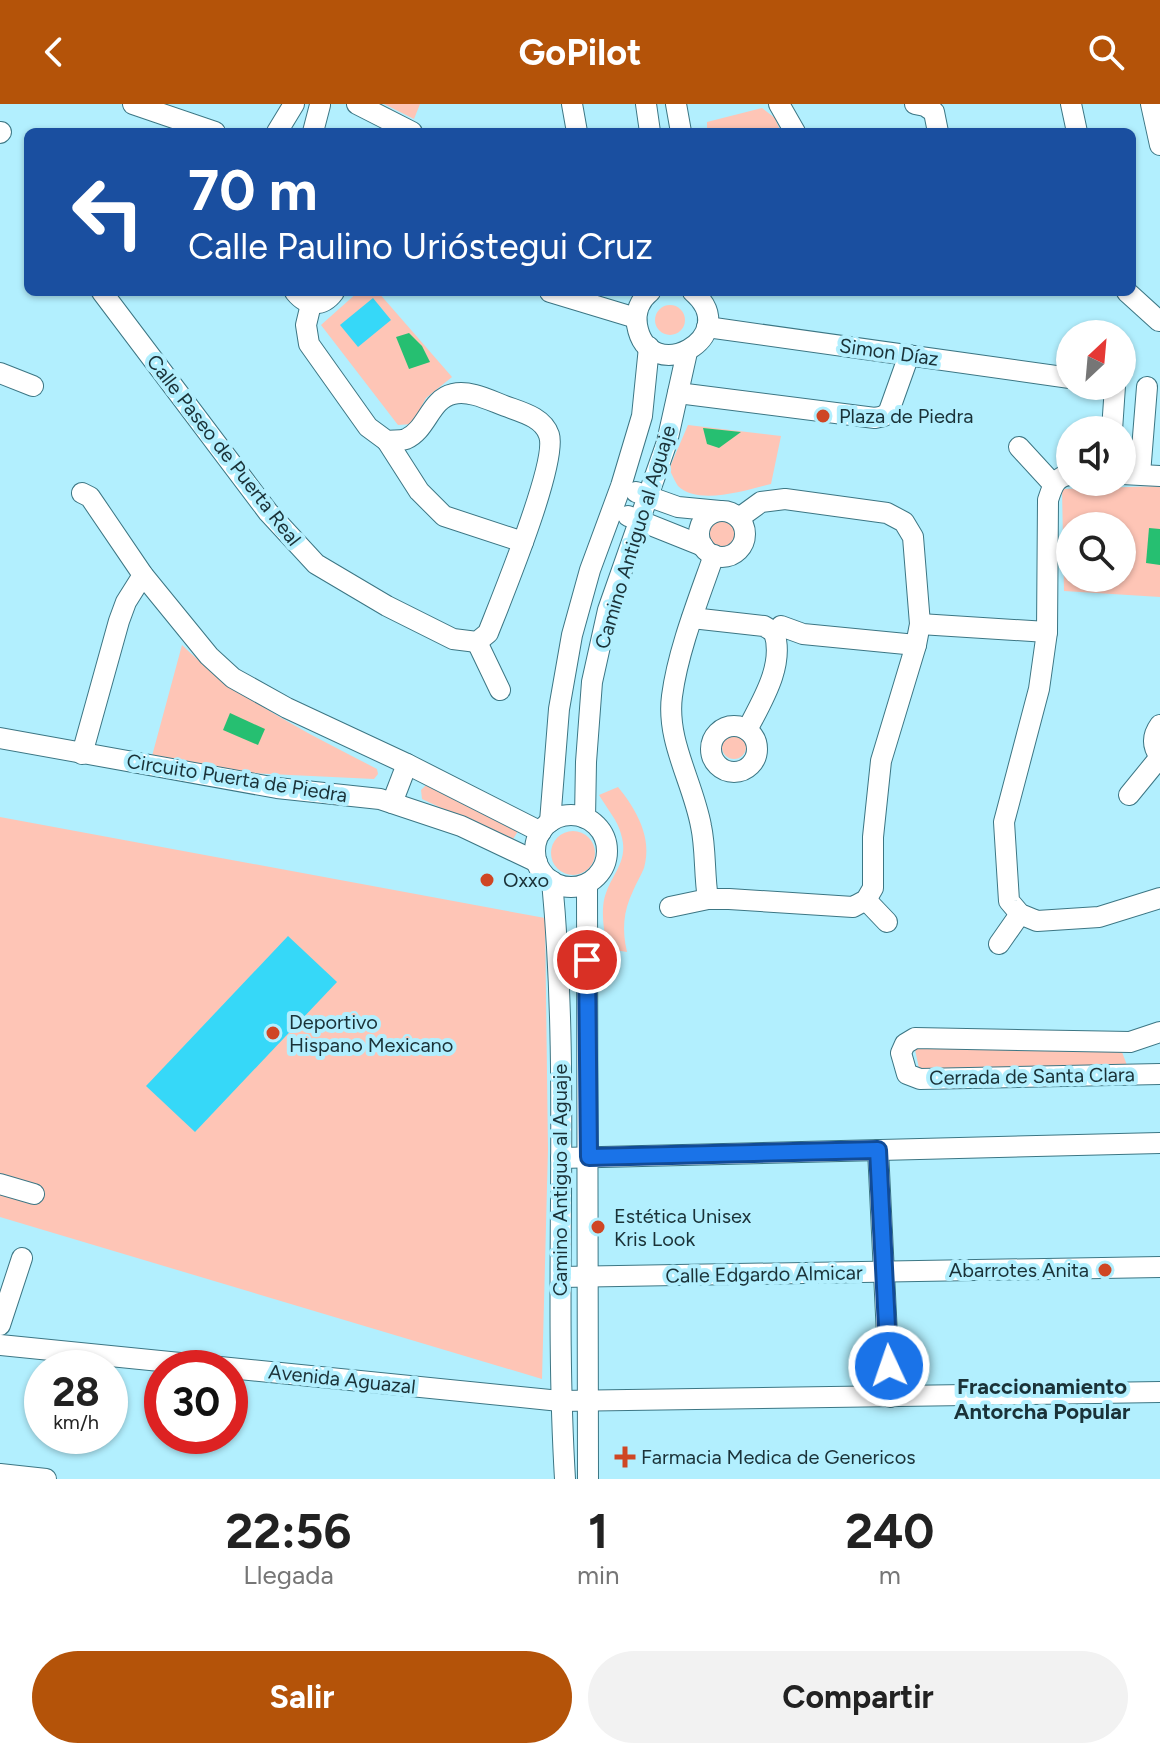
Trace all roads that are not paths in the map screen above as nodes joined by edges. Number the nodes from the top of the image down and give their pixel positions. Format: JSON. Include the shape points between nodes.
{"nodes":[{"id":1,"x":133,"y":104,"type":"edge"},
{"id":2,"x":294,"y":104,"type":"edge"},
{"id":3,"x":314,"y":104,"type":"edge"},
{"id":4,"x":327,"y":104,"type":"edge"},
{"id":5,"x":357,"y":104,"type":"edge"},
{"id":6,"x":572,"y":104,"type":"edge"},
{"id":7,"x":646,"y":104,"type":"edge"},
{"id":8,"x":654,"y":104,"type":"edge"},
{"id":9,"x":676,"y":104,"type":"edge"},
{"id":10,"x":779,"y":104,"type":"edge"},
{"id":11,"x":1071,"y":104,"type":"edge"},
{"id":12,"x":1151,"y":104,"type":"edge"},
{"id":13,"x":320,"y":105,"type":"edge"},
{"id":14,"x":923,"y":105,"type":"edge"},
{"id":15,"x":203,"y":128,"type":"edge"},
{"id":16,"x":279,"y":128,"type":"edge"},
{"id":17,"x":314,"y":128,"type":"edge"},
{"id":18,"x":404,"y":128,"type":"edge"},
{"id":19,"x":576,"y":128,"type":"edge"},
{"id":20,"x":649,"y":128,"type":"edge"},
{"id":21,"x":680,"y":128,"type":"edge"},
{"id":22,"x":793,"y":128,"type":"edge"},
{"id":23,"x":937,"y":128,"type":"edge"},
{"id":24,"x":1076,"y":128,"type":"edge"},
{"id":25,"x":1160,"y":145,"type":"edge"},
{"id":26,"x":105,"y":296,"type":"edge"},
{"id":27,"x":330,"y":296,"type":"edge"},
{"id":28,"x":563,"y":296,"type":"edge"},
{"id":29,"x":647,"y":296,"type":"edge"},
{"id":30,"x":697,"y":296,"type":"edge"},
{"id":31,"x":1131,"y":296,"type":"edge"},
{"id":32,"x":303,"y":298,"type":"edge"},
{"id":33,"x":636,"y":318,"type":"junction"},
{"id":34,"x":1159,"y":321,"type":"edge"},
{"id":35,"x":707,"y":327,"type":"junction"},
{"id":36,"x":649,"y":347,"type":"junction"},
{"id":37,"x":687,"y":352,"type":"junction"},
{"id":38,"x":909,"y":355,"type":"junction"},
{"id":39,"x":0,"y":373,"type":"edge"},
{"id":40,"x":1056,"y":376,"type":"edge"},
{"id":41,"x":33,"y":386,"type":"dead end"},
{"id":42,"x":1154,"y":387,"type":"edge"},
{"id":43,"x":678,"y":393,"type":"junction"},
{"id":44,"x":387,"y":441,"type":"junction"},
{"id":45,"x":1019,"y":447,"type":"dead end"},
{"id":46,"x":1141,"y":474,"type":"edge"},
{"id":47,"x":1056,"y":476,"type":"edge"},
{"id":48,"x":621,"y":486,"type":"junction"},
{"id":49,"x":1056,"y":488,"type":"edge"},
{"id":50,"x":82,"y":493,"type":"dead end"},
{"id":51,"x":649,"y":498,"type":"junction"},
{"id":52,"x":613,"y":510,"type":"junction"},
{"id":53,"x":729,"y":514,"type":"junction"},
{"id":54,"x":640,"y":521,"type":"junction"},
{"id":55,"x":523,"y":542,"type":"junction"},
{"id":56,"x":708,"y":551,"type":"junction"},
{"id":57,"x":143,"y":575,"type":"junction"},
{"id":58,"x":692,"y":618,"type":"junction"},
{"id":59,"x":920,"y":624,"type":"junction"},
{"id":60,"x":783,"y":625,"type":"junction"},
{"id":61,"x":1047,"y":632,"type":"junction"},
{"id":62,"x":477,"y":642,"type":"junction"},
{"id":63,"x":916,"y":645,"type":"junction"},
{"id":64,"x":500,"y":690,"type":"dead end"},
{"id":65,"x":1160,"y":725,"type":"edge"},
{"id":66,"x":747,"y":730,"type":"dead end"},
{"id":67,"x":0,"y":738,"type":"edge"},
{"id":68,"x":82,"y":754,"type":"junction"},
{"id":69,"x":1160,"y":757,"type":"edge"},
{"id":70,"x":407,"y":764,"type":"junction"},
{"id":71,"x":1129,"y":795,"type":"dead end"},
{"id":72,"x":392,"y":803,"type":"junction"},
{"id":73,"x":585,"y":818,"type":"junction"},
{"id":74,"x":546,"y":827,"type":"junction"},
{"id":75,"x":537,"y":862,"type":"junction"},
{"id":76,"x":552,"y":881,"type":"junction"},
{"id":77,"x":587,"y":884,"type":"junction"},
{"id":78,"x":1160,"y":898,"type":"edge"},
{"id":79,"x":708,"y":899,"type":"junction"},
{"id":80,"x":866,"y":900,"type":"junction"},
{"id":81,"x":670,"y":907,"type":"dead end"},
{"id":82,"x":1020,"y":914,"type":"junction"},
{"id":83,"x":887,"y":922,"type":"dead end"},
{"id":84,"x":999,"y":944,"type":"dead end"},
{"id":85,"x":1160,"y":1032,"type":"edge"},
{"id":86,"x":1130,"y":1042,"type":"junction"},
{"id":87,"x":1133,"y":1074,"type":"junction"},
{"id":88,"x":1160,"y":1074,"type":"edge"},
{"id":89,"x":1160,"y":1143,"type":"edge"},
{"id":90,"x":878,"y":1150,"type":"junction"},
{"id":91,"x":589,"y":1157,"type":"junction"},
{"id":92,"x":561,"y":1158,"type":"junction"},
{"id":93,"x":0,"y":1184,"type":"edge"},
{"id":94,"x":34,"y":1194,"type":"dead end"},
{"id":95,"x":22,"y":1258,"type":"dead end"},
{"id":96,"x":1160,"y":1267,"type":"edge"},
{"id":97,"x":885,"y":1272,"type":"junction"},
{"id":98,"x":589,"y":1276,"type":"junction"},
{"id":99,"x":561,"y":1277,"type":"junction"},
{"id":100,"x":0,"y":1325,"type":"edge"},
{"id":101,"x":0,"y":1345,"type":"edge"},
{"id":102,"x":1160,"y":1392,"type":"edge"},
{"id":103,"x":890,"y":1397,"type":"junction"},
{"id":104,"x":560,"y":1401,"type":"junction"},
{"id":105,"x":589,"y":1401,"type":"junction"},
{"id":106,"x":0,"y":1474,"type":"edge"},
{"id":107,"x":46,"y":1479,"type":"edge"},
{"id":108,"x":565,"y":1479,"type":"edge"},
{"id":109,"x":588,"y":1479,"type":"edge"}],
"edges":[{"from":1,"to":15,"type":"street"},
{"from":2,"to":16,"type":"street"},
{"from":3,"to":13,"type":"street"},
{"from":4,"to":13,"type":"street"},
{"from":5,"to":18,"type":"street"},
{"from":6,"to":19,"type":"street"},
{"from":7,"to":8,"type":"street"},
{"from":7,"to":20,"type":"street"},
{"from":9,"to":21,"type":"street"},
{"from":10,"to":22,"type":"street"},
{"from":11,"to":24,"type":"street"},
{"from":12,"to":25,"type":"street"},
{"from":13,"to":17,"type":"street"},
{"from":14,"to":23,"type":"street","via":[[934,112]]},
{"from":26,"to":62,"type":"street","name":"Calle Paseo de Puerta Real","via":[[268,512],[316,564],[453,639]]},
{"from":27,"to":32,"type":"street","via":[[324,302]]},
{"from":28,"to":33,"type":"street"},
{"from":29,"to":33,"type":"street"},
{"from":30,"to":35,"type":"street"},
{"from":31,"to":34,"type":"street"},
{"from":32,"to":44,"type":"street","via":[[309,344],[368,427]]},
{"from":33,"to":36,"type":"street","via":[[641,339]]},
{"from":35,"to":37,"type":"street"},
{"from":35,"to":38,"type":"street","name":"Simon Díaz"},
{"from":36,"to":37,"type":"street","via":[[667,355]]},
{"from":36,"to":48,"type":"street","name":"Camino Antiguo al Aguaje","via":[[642,416]]},
{"from":37,"to":43,"type":"street","name":"Camino Antiguo al Aguaje"},
{"from":38,"to":40,"type":"street","name":"Simon Díaz"},
{"from":38,"to":43,"type":"street","via":[[889,411],[875,418]]},
{"from":39,"to":41,"type":"street"},
{"from":42,"to":46,"type":"street","via":[[1142,430]]},
{"from":43,"to":51,"type":"street","name":"Camino Antiguo al Aguaje"},
{"from":44,"to":55,"type":"street","via":[[419,491],[444,516]]},
{"from":44,"to":55,"type":"street","via":[[407,438],[441,397],[455,393],[471,393],[537,418],[549,436],[549,458]]},
{"from":45,"to":47,"type":"street"},
{"from":48,"to":51,"type":"street"},
{"from":48,"to":52,"type":"street","name":"Camino Antiguo al Aguaje"},
{"from":49,"to":61,"type":"street","via":[[1048,500]]},
{"from":50,"to":57,"type":"street","via":[[90,497]]},
{"from":51,"to":53,"type":"street"},
{"from":51,"to":54,"type":"street","name":"Camino Antiguo al Aguaje"},
{"from":52,"to":54,"type":"street"},
{"from":52,"to":74,"type":"street","name":"Camino Antiguo al Aguaje","via":[[572,635]]},
{"from":53,"to":56,"type":"street","via":[[707,516],[700,527]]},
{"from":53,"to":56,"type":"street","via":[[745,530],[743,543],[734,554]]},
{"from":53,"to":59,"type":"street","via":[[785,499],[887,513],[904,522],[913,537]]},
{"from":54,"to":56,"type":"street"},
{"from":54,"to":73,"type":"street","name":"Camino Antiguo al Aguaje","via":[[608,610],[592,682]]},
{"from":55,"to":62,"type":"street","via":[[488,633]]},
{"from":56,"to":58,"type":"street"},
{"from":57,"to":68,"type":"street","via":[[119,621]]},
{"from":57,"to":70,"type":"street","via":[[233,678]]},
{"from":58,"to":60,"type":"street"},
{"from":58,"to":79,"type":"street","via":[[672,697],[673,739],[702,829]]},
{"from":59,"to":61,"type":"street"},
{"from":59,"to":63,"type":"street"},
{"from":60,"to":63,"type":"street","via":[[803,634]]},
{"from":60,"to":66,"type":"street","via":[[772,673]]},
{"from":61,"to":82,"type":"street","via":[[1039,689],[1004,822],[1009,901]]},
{"from":62,"to":64,"type":"street"},
{"from":63,"to":80,"type":"street","via":[[881,761],[873,888]]},
{"from":65,"to":69,"type":"street","via":[[1153,742]]},
{"from":67,"to":68,"type":"street","name":"Circuito Puerta de Piedra"},
{"from":68,"to":72,"type":"street","name":"Circuito Puerta de Piedra"},
{"from":69,"to":71,"type":"street"},
{"from":70,"to":72,"type":"street"},
{"from":70,"to":74,"type":"street"},
{"from":72,"to":75,"type":"street","name":"Circuito Puerta de Piedra","via":[[461,826]]},
{"from":73,"to":74,"type":"street","via":[[561,817]]},
{"from":73,"to":77,"type":"street","via":[[603,834],[607,856]]},
{"from":74,"to":75,"type":"street"},
{"from":75,"to":76,"type":"street"},
{"from":76,"to":77,"type":"street","via":[[563,886]]},
{"from":76,"to":92,"type":"street","name":"Camino Antiguo al Aguaje"},
{"from":77,"to":91,"type":"street","name":"Camino Antiguo al Aguaje"},
{"from":78,"to":82,"type":"street","via":[[1099,917],[1037,921]]},
{"from":79,"to":80,"type":"street","via":[[853,907]]},
{"from":79,"to":81,"type":"street"},
{"from":80,"to":83,"type":"street"},
{"from":82,"to":84,"type":"street"},
{"from":85,"to":86,"type":"street","name":"Cerrada de Santa Clara"},
{"from":86,"to":87,"type":"street"},
{"from":86,"to":87,"type":"street","name":"Cerrada de Santa Clara","via":[[915,1038],[901,1053],[907,1074],[920,1079]]},
{"from":87,"to":88,"type":"street","name":"Cerrada de Santa Clara"},
{"from":89,"to":90,"type":"street"},
{"from":90,"to":91,"type":"street"},
{"from":90,"to":97,"type":"street"},
{"from":91,"to":92,"type":"street"},
{"from":91,"to":98,"type":"street","name":"Camino Antiguo al Aguaje"},
{"from":92,"to":99,"type":"street","name":"Camino Antiguo al Aguaje"},
{"from":93,"to":94,"type":"street"},
{"from":95,"to":100,"type":"street"},
{"from":96,"to":97,"type":"street","name":"Calle Edgardo Almicar"},
{"from":97,"to":98,"type":"street","name":"Calle Edgardo Almicar"},
{"from":97,"to":103,"type":"street"},
{"from":98,"to":99,"type":"street","name":"Calle Edgardo Almicar"},
{"from":98,"to":105,"type":"street","name":"Camino Antiguo al Aguaje"},
{"from":99,"to":104,"type":"street","name":"Camino Antiguo al Aguaje"},
{"from":101,"to":104,"type":"street","name":"Avenida Aguazal"},
{"from":102,"to":103,"type":"street","name":"Avenida Aguazal"},
{"from":103,"to":105,"type":"street","name":"Avenida Aguazal"},
{"from":104,"to":105,"type":"street","name":"Avenida Aguazal"},
{"from":104,"to":108,"type":"street","name":"Camino Antiguo al Aguaje"},
{"from":105,"to":109,"type":"street","name":"Camino Antiguo al Aguaje"},
{"from":106,"to":107,"type":"street"}]}
